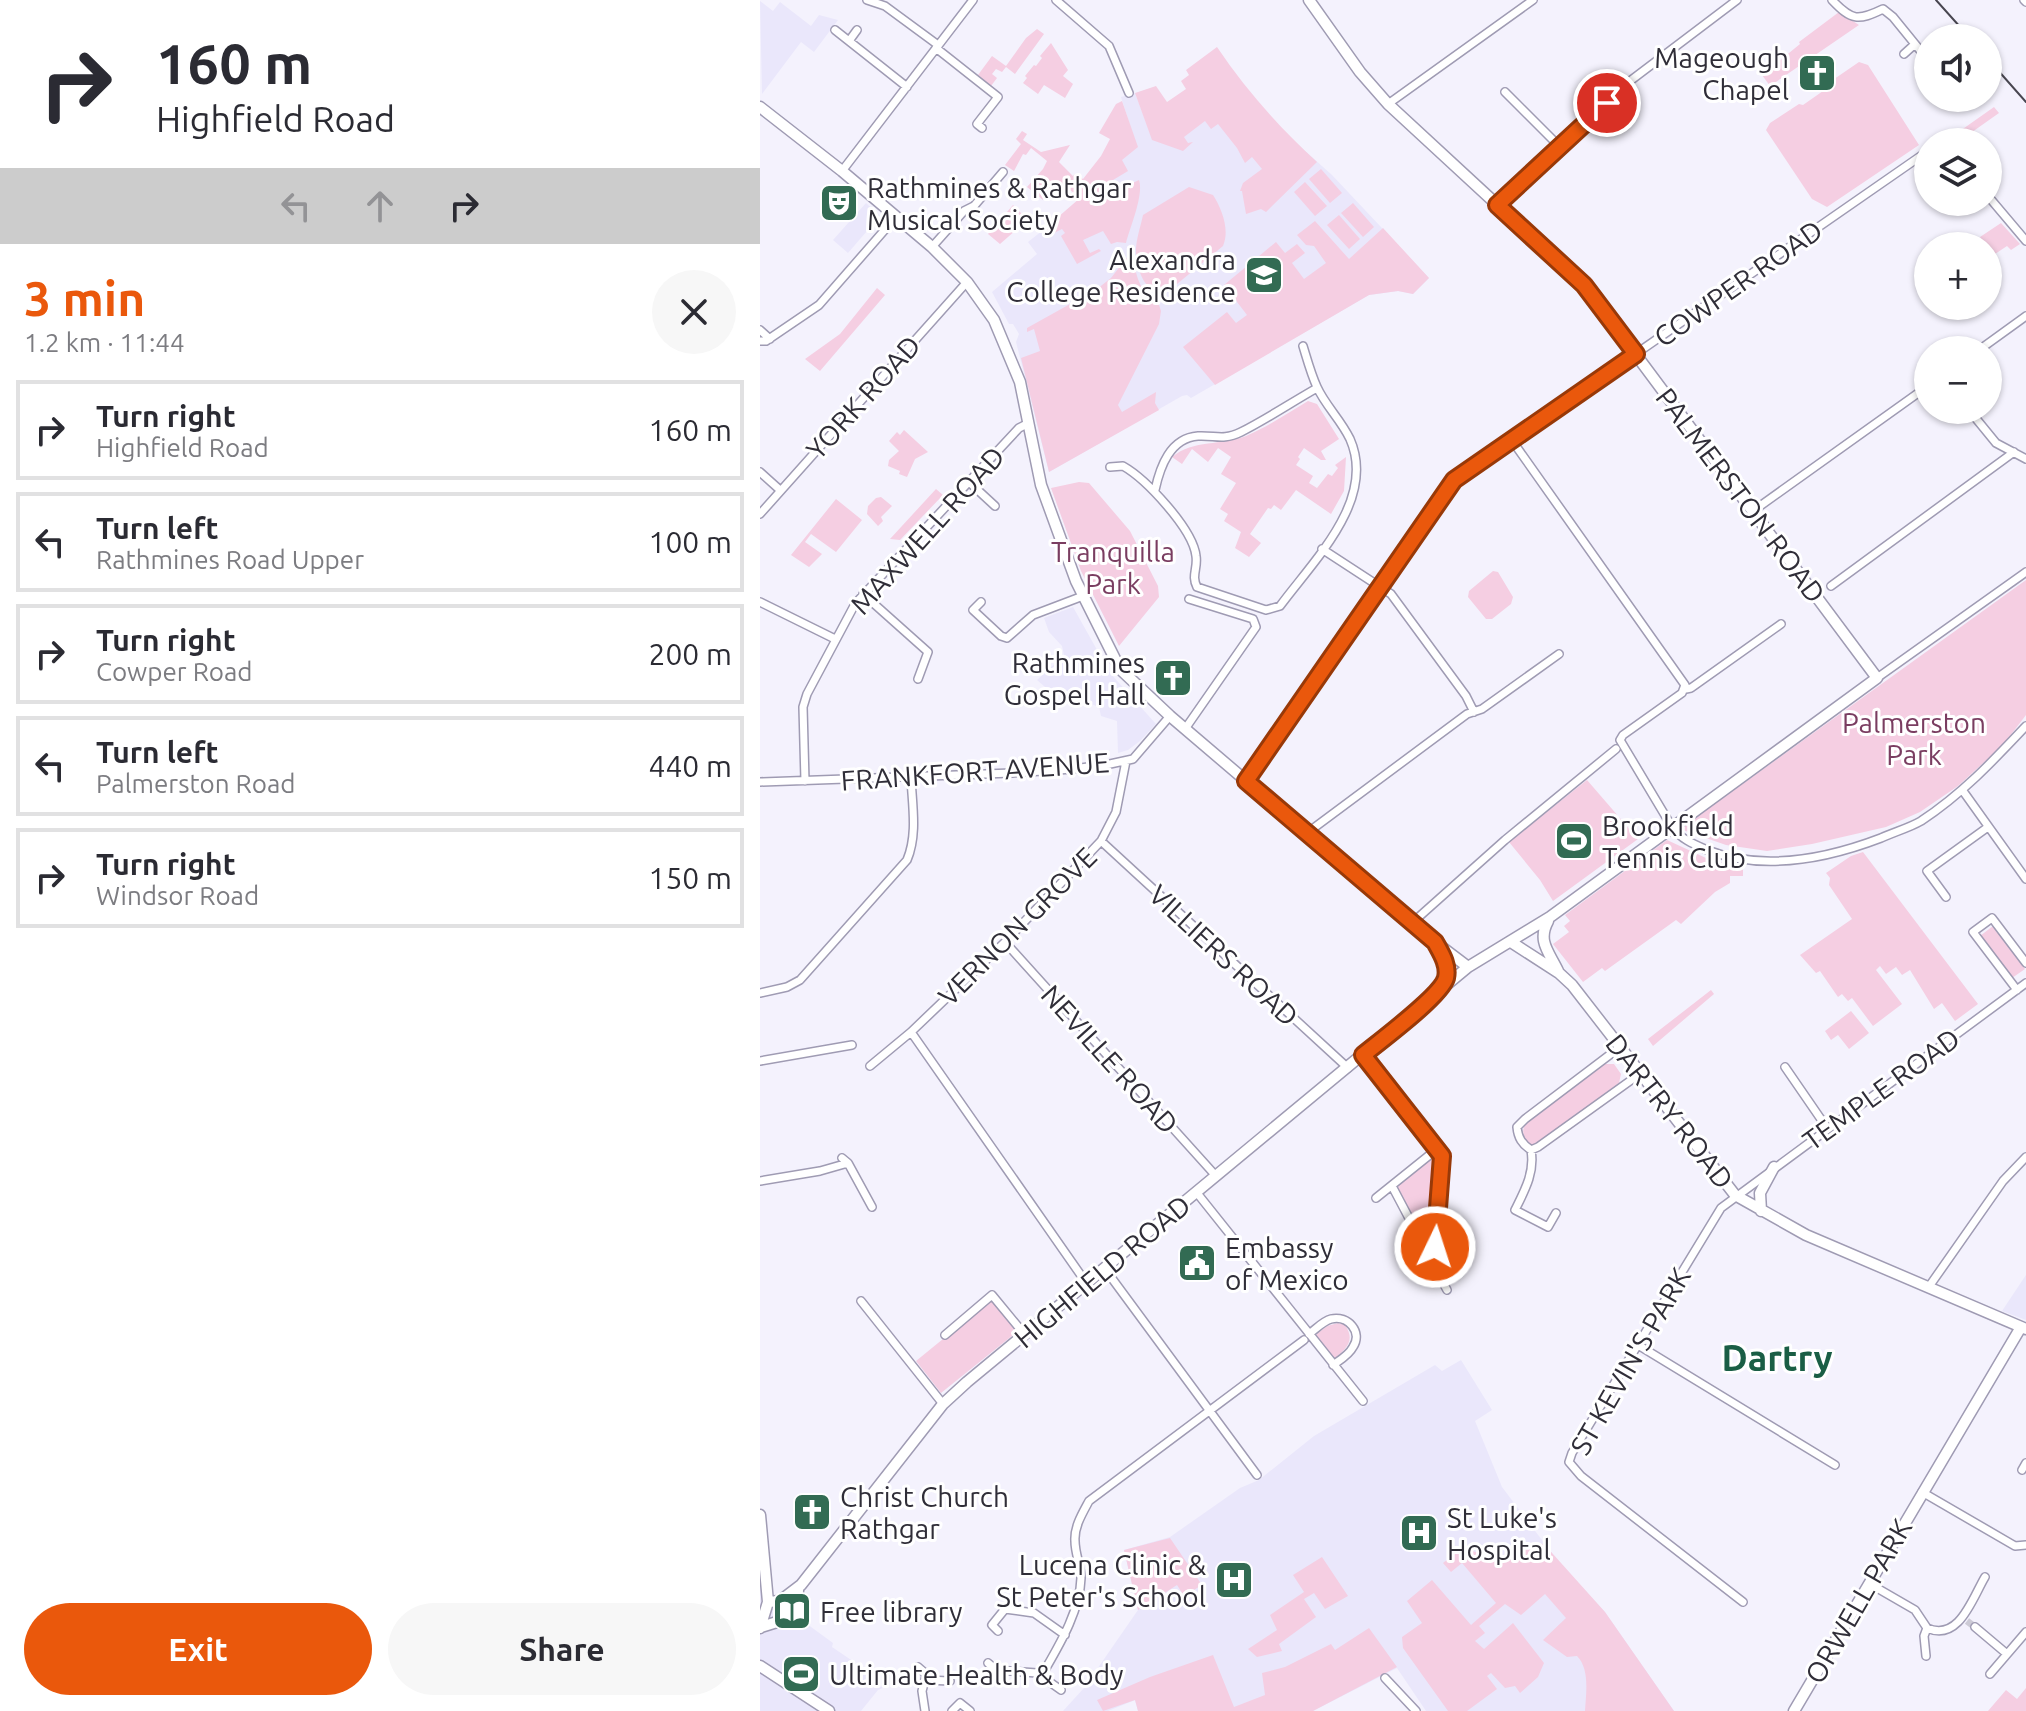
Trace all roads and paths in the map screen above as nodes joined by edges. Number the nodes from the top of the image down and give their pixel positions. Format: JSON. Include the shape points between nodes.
{"nodes":[{"id":1,"x":867,"y":0,"type":"edge"},
{"id":2,"x":973,"y":0,"type":"edge"},
{"id":3,"x":1056,"y":0,"type":"edge"},
{"id":4,"x":1309,"y":0,"type":"edge"},
{"id":5,"x":1533,"y":0,"type":"edge"},
{"id":6,"x":1737,"y":0,"type":"edge"},
{"id":7,"x":1832,"y":0,"type":"edge"},
{"id":8,"x":1879,"y":0,"type":"edge"},
{"id":9,"x":1883,"y":9,"type":"junction"},
{"id":10,"x":835,"y":30,"type":"dead end"},
{"id":11,"x":857,"y":30,"type":"dead end"},
{"id":12,"x":849,"y":41,"type":"junction"},
{"id":13,"x":1914,"y":43,"type":"edge"},
{"id":14,"x":1914,"y":45,"type":"edge"},
{"id":15,"x":937,"y":46,"type":"junction"},
{"id":16,"x":1904,"y":54,"type":"dead end"},
{"id":17,"x":907,"y":87,"type":"junction"},
{"id":18,"x":1505,"y":92,"type":"dead end"},
{"id":19,"x":1129,"y":93,"type":"dead end"},
{"id":20,"x":1388,"y":104,"type":"junction"},
{"id":21,"x":760,"y":107,"type":"edge"},
{"id":22,"x":982,"y":128,"type":"dead end"},
{"id":23,"x":1559,"y":146,"type":"junction"},
{"id":24,"x":1914,"y":161,"type":"edge"},
{"id":25,"x":842,"y":171,"type":"junction"},
{"id":26,"x":1003,"y":172,"type":"dead end"},
{"id":27,"x":1497,"y":205,"type":"junction"},
{"id":28,"x":2002,"y":213,"type":"edge"},
{"id":29,"x":896,"y":217,"type":"junction"},
{"id":30,"x":2026,"y":241,"type":"edge"},
{"id":31,"x":932,"y":247,"type":"junction"},
{"id":32,"x":967,"y":282,"type":"junction"},
{"id":33,"x":2026,"y":316,"type":"edge"},
{"id":34,"x":760,"y":330,"type":"edge"},
{"id":35,"x":1998,"y":336,"type":"edge"},
{"id":36,"x":770,"y":339,"type":"junction"},
{"id":37,"x":760,"y":341,"type":"edge"},
{"id":38,"x":1303,"y":346,"type":"dead end"},
{"id":39,"x":1636,"y":354,"type":"junction"},
{"id":40,"x":1317,"y":388,"type":"junction"},
{"id":41,"x":1914,"y":396,"type":"edge"},
{"id":42,"x":1029,"y":423,"type":"junction"},
{"id":43,"x":1980,"y":424,"type":"edge"},
{"id":44,"x":1511,"y":439,"type":"junction"},
{"id":45,"x":2014,"y":452,"type":"junction"},
{"id":46,"x":2026,"y":459,"type":"edge"},
{"id":47,"x":1110,"y":467,"type":"dead end"},
{"id":48,"x":760,"y":472,"type":"edge"},
{"id":49,"x":969,"y":482,"type":"junction"},
{"id":50,"x":780,"y":490,"type":"junction"},
{"id":51,"x":1155,"y":490,"type":"junction"},
{"id":52,"x":995,"y":506,"type":"dead end"},
{"id":53,"x":1753,"y":511,"type":"junction"},
{"id":54,"x":760,"y":514,"type":"edge"},
{"id":55,"x":1322,"y":549,"type":"junction"},
{"id":56,"x":2026,"y":572,"type":"edge"},
{"id":57,"x":1831,"y":586,"type":"dead end"},
{"id":58,"x":1379,"y":587,"type":"junction"},
{"id":59,"x":863,"y":594,"type":"junction"},
{"id":60,"x":1083,"y":596,"type":"junction"},
{"id":61,"x":1189,"y":599,"type":"dead end"},
{"id":62,"x":760,"y":602,"type":"edge"},
{"id":63,"x":981,"y":602,"type":"dead end"},
{"id":64,"x":1781,"y":624,"type":"dead end"},
{"id":65,"x":835,"y":639,"type":"junction"},
{"id":66,"x":1559,"y":654,"type":"dead end"},
{"id":67,"x":1877,"y":678,"type":"junction"},
{"id":68,"x":918,"y":679,"type":"dead end"},
{"id":69,"x":1686,"y":689,"type":"junction"},
{"id":70,"x":1474,"y":712,"type":"junction"},
{"id":71,"x":1170,"y":716,"type":"junction"},
{"id":72,"x":2026,"y":726,"type":"edge"},
{"id":73,"x":1185,"y":729,"type":"junction"},
{"id":74,"x":1616,"y":749,"type":"dead end"},
{"id":75,"x":1126,"y":761,"type":"junction"},
{"id":76,"x":911,"y":777,"type":"junction"},
{"id":77,"x":805,"y":781,"type":"junction"},
{"id":78,"x":1246,"y":781,"type":"junction"},
{"id":79,"x":760,"y":782,"type":"edge"},
{"id":80,"x":1963,"y":791,"type":"junction"},
{"id":81,"x":1672,"y":827,"type":"junction"},
{"id":82,"x":1988,"y":827,"type":"junction"},
{"id":83,"x":1307,"y":833,"type":"junction"},
{"id":84,"x":1101,"y":841,"type":"junction"},
{"id":85,"x":2026,"y":879,"type":"edge"},
{"id":86,"x":1946,"y":897,"type":"dead end"},
{"id":87,"x":1550,"y":917,"type":"junction"},
{"id":88,"x":1412,"y":923,"type":"junction"},
{"id":89,"x":1005,"y":942,"type":"junction"},
{"id":90,"x":1435,"y":942,"type":"junction"},
{"id":91,"x":1511,"y":942,"type":"junction"},
{"id":92,"x":2026,"y":963,"type":"edge"},
{"id":93,"x":1468,"y":967,"type":"junction"},
{"id":94,"x":1559,"y":973,"type":"junction"},
{"id":95,"x":2026,"y":983,"type":"edge"},
{"id":96,"x":1440,"y":990,"type":"junction"},
{"id":97,"x":2017,"y":990,"type":"junction"},
{"id":98,"x":760,"y":993,"type":"edge"},
{"id":99,"x":911,"y":1032,"type":"junction"},
{"id":100,"x":852,"y":1045,"type":"dead end"},
{"id":101,"x":1620,"y":1047,"type":"junction"},
{"id":102,"x":1363,"y":1055,"type":"junction"},
{"id":103,"x":760,"y":1061,"type":"edge"},
{"id":104,"x":870,"y":1066,"type":"dead end"},
{"id":105,"x":1785,"y":1067,"type":"dead end"},
{"id":106,"x":1348,"y":1068,"type":"junction"},
{"id":107,"x":1641,"y":1073,"type":"junction"},
{"id":108,"x":1827,"y":1128,"type":"junction"},
{"id":109,"x":1437,"y":1149,"type":"junction"},
{"id":110,"x":1531,"y":1150,"type":"junction"},
{"id":111,"x":2026,"y":1157,"type":"edge"},
{"id":112,"x":1774,"y":1167,"type":"junction"},
{"id":113,"x":1216,"y":1176,"type":"junction"},
{"id":114,"x":760,"y":1181,"type":"edge"},
{"id":115,"x":1392,"y":1186,"type":"junction"},
{"id":116,"x":1197,"y":1193,"type":"junction"},
{"id":117,"x":1735,"y":1195,"type":"junction"},
{"id":118,"x":1376,"y":1198,"type":"dead end"},
{"id":119,"x":872,"y":1207,"type":"dead end"},
{"id":120,"x":1761,"y":1211,"type":"junction"},
{"id":121,"x":1556,"y":1213,"type":"dead end"},
{"id":122,"x":1427,"y":1252,"type":"junction"},
{"id":123,"x":1105,"y":1269,"type":"junction"},
{"id":124,"x":1087,"y":1284,"type":"junction"},
{"id":125,"x":1928,"y":1288,"type":"junction"},
{"id":126,"x":1447,"y":1290,"type":"dead end"},
{"id":127,"x":861,"y":1301,"type":"dead end"},
{"id":128,"x":2023,"y":1328,"type":"edge"},
{"id":129,"x":945,"y":1335,"type":"dead end"},
{"id":130,"x":1025,"y":1335,"type":"junction"},
{"id":131,"x":1307,"y":1337,"type":"junction"},
{"id":132,"x":1638,"y":1345,"type":"junction"},
{"id":133,"x":1333,"y":1365,"type":"junction"},
{"id":134,"x":1363,"y":1401,"type":"dead end"},
{"id":135,"x":943,"y":1404,"type":"junction"},
{"id":136,"x":1209,"y":1411,"type":"junction"},
{"id":137,"x":1835,"y":1465,"type":"dead end"},
{"id":138,"x":1257,"y":1475,"type":"dead end"},
{"id":139,"x":1922,"y":1492,"type":"junction"},
{"id":140,"x":760,"y":1515,"type":"edge"},
{"id":141,"x":2026,"y":1545,"type":"edge"},
{"id":142,"x":1870,"y":1584,"type":"junction"},
{"id":143,"x":801,"y":1585,"type":"junction"},
{"id":144,"x":1992,"y":1589,"type":"dead end"},
{"id":145,"x":768,"y":1602,"type":"junction"},
{"id":146,"x":1743,"y":1602,"type":"dead end"},
{"id":147,"x":985,"y":1619,"type":"dead end"},
{"id":148,"x":760,"y":1627,"type":"edge"},
{"id":149,"x":1975,"y":1627,"type":"tunnel mouth"},
{"id":150,"x":1927,"y":1628,"type":"junction"},
{"id":151,"x":2026,"y":1632,"type":"edge"},
{"id":152,"x":1065,"y":1635,"type":"junction"},
{"id":153,"x":2007,"y":1654,"type":"junction"},
{"id":154,"x":1926,"y":1656,"type":"dead end"},
{"id":155,"x":988,"y":1663,"type":"dead end"},
{"id":156,"x":760,"y":1666,"type":"edge"},
{"id":157,"x":918,"y":1667,"type":"dead end"},
{"id":158,"x":1990,"y":1674,"type":"dead end"},
{"id":159,"x":1042,"y":1675,"type":"junction"},
{"id":160,"x":1385,"y":1678,"type":"dead end"},
{"id":161,"x":925,"y":1680,"type":"junction"},
{"id":162,"x":950,"y":1681,"type":"dead end"},
{"id":163,"x":1061,"y":1690,"type":"dead end"},
{"id":164,"x":1419,"y":1710,"type":"edge"},
{"id":165,"x":829,"y":1711,"type":"edge"},
{"id":166,"x":925,"y":1711,"type":"edge"},
{"id":167,"x":952,"y":1711,"type":"edge"},
{"id":168,"x":970,"y":1711,"type":"edge"},
{"id":169,"x":1794,"y":1711,"type":"edge"}],
"edges":[{"from":1,"to":15,"type":"street","via":[[885,6]]},
{"from":2,"to":15,"type":"street"},
{"from":3,"to":19,"type":"street","via":[[1109,46]]},
{"from":4,"to":20,"type":"street","name":"PALMERSTON ROAD"},
{"from":5,"to":20,"type":"street"},
{"from":6,"to":23,"type":"street","via":[[1630,81]]},
{"from":7,"to":9,"type":"street","via":[[1845,13],[1863,19]]},
{"from":8,"to":9,"type":"street"},
{"from":9,"to":13,"type":"street"},
{"from":10,"to":12,"type":"street"},
{"from":11,"to":12,"type":"street"},
{"from":12,"to":17,"type":"street"},
{"from":14,"to":16,"type":"street"},
{"from":15,"to":17,"type":"street"},
{"from":15,"to":22,"type":"street","via":[[998,97],[977,124]]},
{"from":17,"to":25,"type":"street"},
{"from":18,"to":23,"type":"street"},
{"from":20,"to":27,"type":"street","name":"PALMERSTON ROAD"},
{"from":21,"to":25,"type":"street"},
{"from":23,"to":27,"type":"street"},
{"from":24,"to":39,"type":"street","name":"COWPER ROAD"},
{"from":25,"to":29,"type":"street"},
{"from":26,"to":31,"type":"street"},
{"from":27,"to":39,"type":"street","name":"PALMERSTON ROAD","via":[[1584,285]]},
{"from":28,"to":30,"type":"street"},
{"from":29,"to":31,"type":"street"},
{"from":29,"to":36,"type":"street","via":[[819,305]]},
{"from":31,"to":32,"type":"street"},
{"from":32,"to":42,"type":"street","via":[[1001,337],[1020,382]]},
{"from":32,"to":50,"type":"street","name":"YORK ROAD"},
{"from":33,"to":35,"type":"street"},
{"from":34,"to":36,"type":"street"},
{"from":36,"to":37,"type":"street"},
{"from":38,"to":40,"type":"street"},
{"from":39,"to":44,"type":"street","name":"COWPER ROAD"},
{"from":39,"to":53,"type":"street","name":"PALMERSTON ROAD"},
{"from":40,"to":51,"type":"street","via":[[1240,433],[1185,440],[1170,450]]},
{"from":40,"to":55,"type":"street","via":[[1351,440],[1355,460],[1349,505]]},
{"from":41,"to":53,"type":"street"},
{"from":42,"to":49,"type":"street","name":"MAXWELL ROAD"},
{"from":42,"to":60,"type":"street","via":[[1042,486]]},
{"from":43,"to":45,"type":"street","via":[[1996,443]]},
{"from":44,"to":58,"type":"street","name":"COWPER ROAD","via":[[1454,480]]},
{"from":44,"to":69,"type":"street"},
{"from":45,"to":46,"type":"street"},
{"from":45,"to":57,"type":"street"},
{"from":47,"to":51,"type":"street","via":[[1128,468]]},
{"from":48,"to":50,"type":"street"},
{"from":49,"to":52,"type":"street"},
{"from":49,"to":59,"type":"street","name":"MAXWELL ROAD"},
{"from":50,"to":54,"type":"street","name":"YORK ROAD"},
{"from":51,"to":55,"type":"street","via":[[1197,555],[1197,587],[1266,610],[1280,606]]},
{"from":53,"to":67,"type":"street","name":"PALMERSTON ROAD"},
{"from":55,"to":58,"type":"street"},
{"from":56,"to":67,"type":"street"},
{"from":58,"to":70,"type":"street","via":[[1391,594]]},
{"from":58,"to":78,"type":"street","name":"COWPER ROAD"},
{"from":59,"to":65,"type":"street","name":"MAXWELL ROAD"},
{"from":59,"to":68,"type":"street","via":[[928,652]]},
{"from":60,"to":63,"type":"street","via":[[1033,615],[1007,638],[973,610]]},
{"from":60,"to":71,"type":"street","via":[[1120,669]]},
{"from":61,"to":73,"type":"street","via":[[1253,619],[1256,627]]},
{"from":62,"to":65,"type":"street"},
{"from":64,"to":69,"type":"street"},
{"from":65,"to":77,"type":"street","name":"MAXWELL ROAD","via":[[803,707]]},
{"from":66,"to":70,"type":"street"},
{"from":67,"to":81,"type":"street"},
{"from":69,"to":81,"type":"street","via":[[1620,740]]},
{"from":70,"to":83,"type":"street"},
{"from":71,"to":73,"type":"street"},
{"from":71,"to":75,"type":"street","name":"FRANKFORT AVENUE","via":[[1142,751]]},
{"from":72,"to":80,"type":"street"},
{"from":73,"to":78,"type":"street"},
{"from":74,"to":88,"type":"street"},
{"from":75,"to":76,"type":"street","name":"FRANKFORT AVENUE","via":[[1073,769]]},
{"from":75,"to":84,"type":"street","name":"VERNON GROVE","via":[[1116,812]]},
{"from":76,"to":77,"type":"street","name":"FRANKFORT AVENUE"},
{"from":76,"to":98,"type":"street","via":[[913,846],[907,860],[800,980]]},
{"from":77,"to":79,"type":"street","name":"FRANKFORT AVENUE"},
{"from":78,"to":83,"type":"street"},
{"from":80,"to":81,"type":"street","via":[[1918,823],[1838,853],[1805,859],[1758,862],[1719,854],[1691,844]]},
{"from":80,"to":82,"type":"street"},
{"from":81,"to":87,"type":"street"},
{"from":82,"to":85,"type":"street"},
{"from":82,"to":86,"type":"street","via":[[1927,871]]},
{"from":83,"to":88,"type":"street"},
{"from":84,"to":89,"type":"street","name":"VERNON GROVE"},
{"from":84,"to":106,"type":"street","name":"VILLIERS ROAD"},
{"from":87,"to":91,"type":"street"},
{"from":87,"to":94,"type":"street","via":[[1542,939]]},
{"from":88,"to":90,"type":"street"},
{"from":89,"to":99,"type":"street","name":"VERNON GROVE"},
{"from":89,"to":113,"type":"street","name":"NEVILLE ROAD"},
{"from":90,"to":93,"type":"street"},
{"from":90,"to":96,"type":"street","via":[[1447,975]]},
{"from":91,"to":93,"type":"street"},
{"from":91,"to":94,"type":"street","name":"DARTRY ROAD"},
{"from":92,"to":97,"type":"street","via":[[1992,918],[1973,932]]},
{"from":93,"to":96,"type":"street","name":"HIGHFIELD ROAD"},
{"from":94,"to":101,"type":"street","name":"DARTRY ROAD"},
{"from":95,"to":97,"type":"street","name":"TEMPLE ROAD"},
{"from":96,"to":102,"type":"street","name":"HIGHFIELD ROAD"},
{"from":97,"to":108,"type":"street","name":"TEMPLE ROAD"},
{"from":99,"to":104,"type":"street","name":"VERNON GROVE"},
{"from":99,"to":124,"type":"street"},
{"from":100,"to":103,"type":"street"},
{"from":101,"to":107,"type":"street","name":"DARTRY ROAD"},
{"from":101,"to":110,"type":"street","via":[[1517,1127],[1518,1138]]},
{"from":102,"to":106,"type":"street","name":"HIGHFIELD ROAD"},
{"from":102,"to":109,"type":"street"},
{"from":105,"to":108,"type":"street"},
{"from":106,"to":113,"type":"street","name":"HIGHFIELD ROAD"},
{"from":107,"to":110,"type":"street"},
{"from":107,"to":117,"type":"street","name":"DARTRY ROAD"},
{"from":108,"to":112,"type":"street","name":"TEMPLE ROAD"},
{"from":109,"to":115,"type":"street"},
{"from":109,"to":122,"type":"street","via":[[1442,1156],[1435,1247]]},
{"from":110,"to":121,"type":"street","via":[[1528,1184],[1515,1210],[1548,1227]]},
{"from":111,"to":125,"type":"street","via":[[2003,1181]]},
{"from":112,"to":117,"type":"street","name":"TEMPLE ROAD"},
{"from":112,"to":120,"type":"street","via":[[1760,1193]]},
{"from":113,"to":116,"type":"street","name":"HIGHFIELD ROAD"},
{"from":114,"to":119,"type":"street","via":[[820,1171],[845,1160]]},
{"from":115,"to":118,"type":"street"},
{"from":115,"to":122,"type":"street"},
{"from":116,"to":123,"type":"street","name":"HIGHFIELD ROAD"},
{"from":116,"to":131,"type":"street"},
{"from":117,"to":120,"type":"street","name":"DARTRY ROAD"},
{"from":117,"to":132,"type":"street","name":"ST KEVIN'S PARK","via":[[1714,1219]]},
{"from":120,"to":125,"type":"street","name":"DARTRY ROAD"},
{"from":122,"to":126,"type":"street"},
{"from":123,"to":124,"type":"street","name":"HIGHFIELD ROAD"},
{"from":123,"to":136,"type":"street"},
{"from":124,"to":130,"type":"street","name":"HIGHFIELD ROAD"},
{"from":125,"to":128,"type":"street","name":"DARTRY ROAD"},
{"from":127,"to":135,"type":"street"},
{"from":128,"to":139,"type":"street","name":"ORWELL PARK"},
{"from":129,"to":130,"type":"street","via":[[992,1295]]},
{"from":130,"to":135,"type":"street","name":"HIGHFIELD ROAD"},
{"from":131,"to":133,"type":"street"},
{"from":131,"to":133,"type":"street","via":[[1333,1318],[1351,1324],[1354,1347]]},
{"from":131,"to":136,"type":"street"},
{"from":132,"to":137,"type":"street"},
{"from":132,"to":146,"type":"street","name":"ST KEVIN'S PARK","via":[[1569,1462]]},
{"from":133,"to":134,"type":"street"},
{"from":135,"to":143,"type":"street","name":"HIGHFIELD ROAD"},
{"from":136,"to":138,"type":"street"},
{"from":136,"to":152,"type":"street","via":[[1089,1501],[1076,1528],[1081,1579]]},
{"from":139,"to":141,"type":"street","name":"ORWELL PARK","via":[[2015,1546]]},
{"from":139,"to":142,"type":"street","name":"ORWELL PARK"},
{"from":140,"to":145,"type":"street"},
{"from":142,"to":150,"type":"street","via":[[1915,1610]]},
{"from":142,"to":169,"type":"street","name":"ORWELL PARK"},
{"from":143,"to":145,"type":"street","name":"HIGHFIELD ROAD","via":[[780,1601]]},
{"from":143,"to":148,"type":"street","via":[[777,1622]]},
{"from":144,"to":150,"type":"street","via":[[1983,1580],[1964,1619],[1949,1630]]},
{"from":145,"to":148,"type":"street"},
{"from":147,"to":152,"type":"street","via":[[995,1628],[1005,1609],[1034,1613]]},
{"from":149,"to":153,"type":"street"},
{"from":150,"to":154,"type":"street"},
{"from":151,"to":153,"type":"street"},
{"from":152,"to":159,"type":"street"},
{"from":153,"to":158,"type":"street"},
{"from":155,"to":159,"type":"street","via":[[996,1670]]},
{"from":156,"to":165,"type":"street"},
{"from":157,"to":161,"type":"street"},
{"from":159,"to":163,"type":"street"},
{"from":160,"to":164,"type":"street"},
{"from":161,"to":162,"type":"street"},
{"from":161,"to":166,"type":"street"},
{"from":167,"to":168,"type":"street","via":[[960,1703]]}]}
